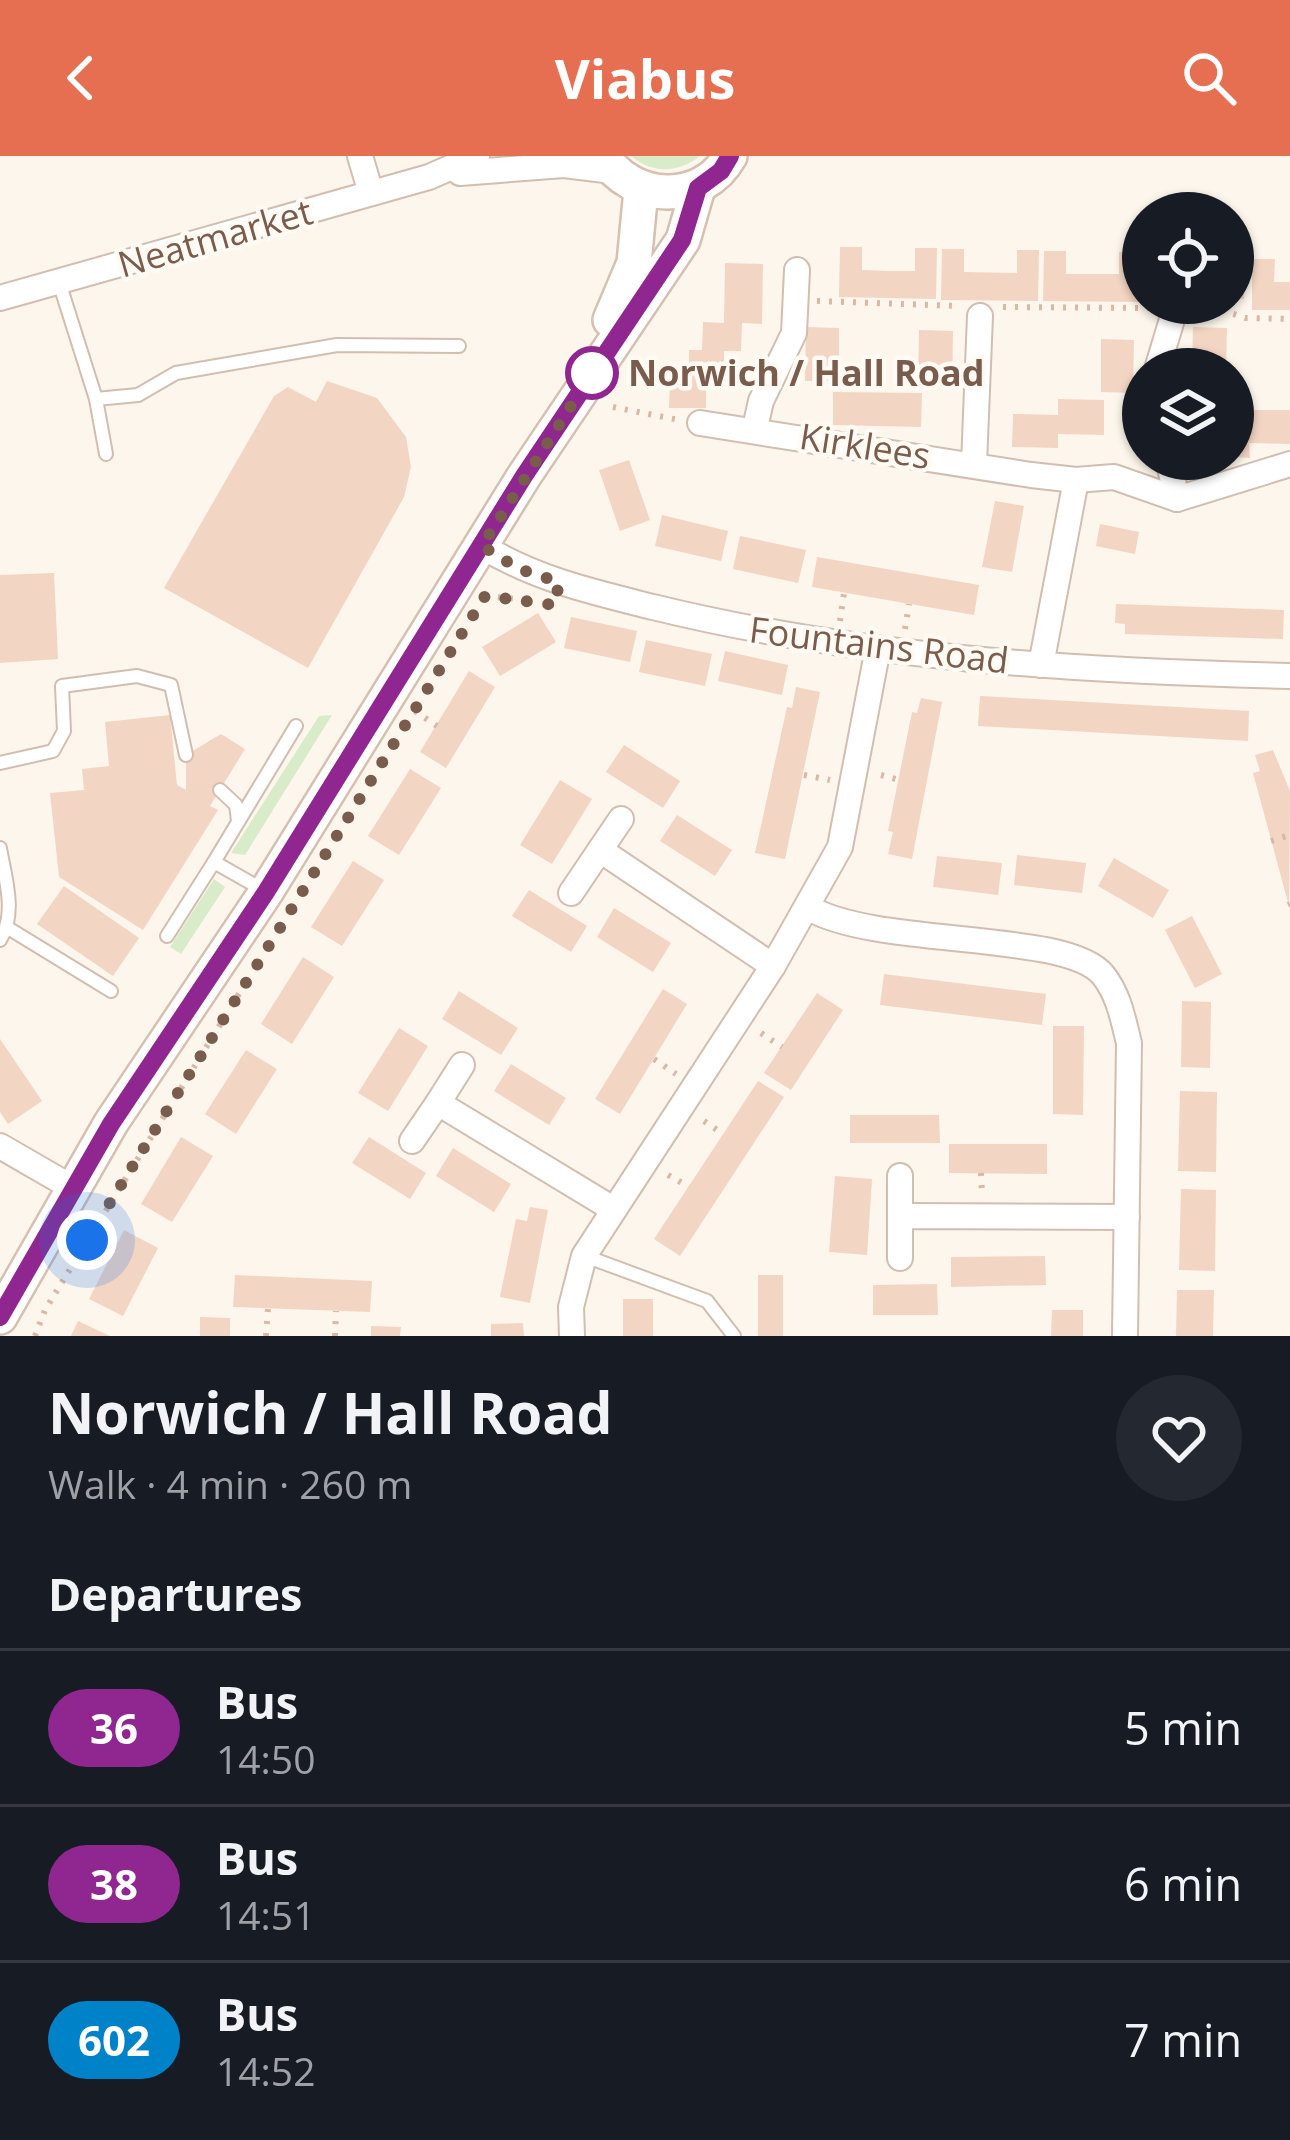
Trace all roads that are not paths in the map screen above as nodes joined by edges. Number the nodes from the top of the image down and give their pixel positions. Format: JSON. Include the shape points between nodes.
{"nodes":[{"id":1,"x":359,"y":156,"type":"edge"},
{"id":2,"x":477,"y":156,"type":"edge"},
{"id":3,"x":730,"y":156,"type":"edge"},
{"id":4,"x":619,"y":172,"type":"edge"},
{"id":5,"x":429,"y":177,"type":"junction"},
{"id":6,"x":698,"y":188,"type":"junction"},
{"id":7,"x":371,"y":193,"type":"junction"},
{"id":8,"x":796,"y":270,"type":"dead end"},
{"id":9,"x":59,"y":281,"type":"junction"},
{"id":10,"x":0,"y":298,"type":"edge"},
{"id":11,"x":980,"y":316,"type":"dead end"},
{"id":12,"x":459,"y":346,"type":"dead end"},
{"id":13,"x":581,"y":388,"type":"junction"},
{"id":14,"x":96,"y":399,"type":"junction"},
{"id":15,"x":700,"y":423,"type":"road end"},
{"id":16,"x":755,"y":428,"type":"junction"},
{"id":17,"x":106,"y":454,"type":"dead end"},
{"id":18,"x":974,"y":464,"type":"junction"},
{"id":19,"x":1290,"y":464,"type":"edge"},
{"id":20,"x":1076,"y":480,"type":"junction"},
{"id":21,"x":1173,"y":480,"type":"edge"},
{"id":22,"x":1177,"y":499,"type":"junction"},
{"id":23,"x":482,"y":546,"type":"junction"},
{"id":24,"x":878,"y":648,"type":"junction"},
{"id":25,"x":1041,"y":665,"type":"junction"},
{"id":26,"x":1290,"y":676,"type":"edge"},
{"id":27,"x":296,"y":726,"type":"dead end"},
{"id":28,"x":186,"y":755,"type":"dead end"},
{"id":29,"x":0,"y":763,"type":"edge"},
{"id":30,"x":220,"y":790,"type":"dead end"},
{"id":31,"x":621,"y":819,"type":"dead end"},
{"id":32,"x":238,"y":822,"type":"junction"},
{"id":33,"x":0,"y":848,"type":"edge"},
{"id":34,"x":599,"y":850,"type":"junction"},
{"id":35,"x":214,"y":862,"type":"junction"},
{"id":36,"x":266,"y":892,"type":"junction"},
{"id":37,"x":571,"y":893,"type":"dead end"},
{"id":38,"x":809,"y":908,"type":"junction"},
{"id":39,"x":4,"y":934,"type":"edge"},
{"id":40,"x":167,"y":936,"type":"dead end"},
{"id":41,"x":772,"y":966,"type":"junction"},
{"id":42,"x":111,"y":991,"type":"dead end"},
{"id":43,"x":462,"y":1065,"type":"dead end"},
{"id":44,"x":437,"y":1103,"type":"junction"},
{"id":45,"x":412,"y":1141,"type":"dead end"},
{"id":46,"x":0,"y":1146,"type":"edge"},
{"id":47,"x":900,"y":1175,"type":"dead end"},
{"id":48,"x":71,"y":1187,"type":"junction"},
{"id":49,"x":613,"y":1209,"type":"junction"},
{"id":50,"x":900,"y":1216,"type":"junction"},
{"id":51,"x":1127,"y":1216,"type":"junction"},
{"id":52,"x":584,"y":1256,"type":"junction"},
{"id":53,"x":900,"y":1258,"type":"dead end"},
{"id":54,"x":0,"y":1317,"type":"edge"},
{"id":55,"x":572,"y":1336,"type":"edge"},
{"id":56,"x":734,"y":1336,"type":"edge"},
{"id":57,"x":1125,"y":1336,"type":"edge"}],
"edges":[{"from":1,"to":7,"type":"street"},
{"from":2,"to":5,"type":"street","name":"Neatmarket"},
{"from":3,"to":6,"type":"street"},
{"from":4,"to":5,"type":"street","name":"Neatmarket","via":[[504,166]]},
{"from":4,"to":6,"type":"street"},
{"from":4,"to":13,"type":"street","via":[[634,263]]},
{"from":5,"to":7,"type":"street","name":"Neatmarket"},
{"from":6,"to":13,"type":"street","via":[[682,240]]},
{"from":7,"to":9,"type":"street","name":"Neatmarket"},
{"from":8,"to":16,"type":"street","name":"Kirklees","via":[[794,332]]},
{"from":9,"to":10,"type":"street","name":"Neatmarket"},
{"from":9,"to":14,"type":"lane"},
{"from":11,"to":18,"type":"street","name":"Kirklees"},
{"from":12,"to":14,"type":"lane","via":[[337,345],[176,373],[138,395]]},
{"from":13,"to":23,"type":"street"},
{"from":14,"to":17,"type":"lane"},
{"from":15,"to":16,"type":"street","name":"Kirklees"},
{"from":16,"to":18,"type":"street","name":"Kirklees"},
{"from":18,"to":20,"type":"street","name":"Kirklees"},
{"from":19,"to":22,"type":"street"},
{"from":20,"to":22,"type":"street","name":"Kirklees","via":[[1114,477]]},
{"from":20,"to":25,"type":"street"},
{"from":21,"to":22,"type":"street"},
{"from":23,"to":24,"type":"street","name":"Fountains Road","via":[[559,582],[737,628]]},
{"from":23,"to":36,"type":"street"},
{"from":24,"to":25,"type":"street","name":"Fountains Road"},
{"from":24,"to":38,"type":"street","via":[[841,847]]},
{"from":25,"to":26,"type":"street","name":"Fountains Road"},
{"from":27,"to":32,"type":"lane"},
{"from":28,"to":29,"type":"lane","via":[[171,685],[137,676],[62,686],[64,731],[53,751]]},
{"from":30,"to":32,"type":"lane","via":[[236,805]]},
{"from":31,"to":34,"type":"street"},
{"from":32,"to":35,"type":"lane"},
{"from":33,"to":39,"type":"lane"},
{"from":34,"to":37,"type":"street"},
{"from":34,"to":41,"type":"street"},
{"from":35,"to":36,"type":"lane"},
{"from":35,"to":40,"type":"lane"},
{"from":36,"to":48,"type":"street"},
{"from":38,"to":41,"type":"street"},
{"from":38,"to":51,"type":"street","via":[[885,934],[1068,953],[1101,971],[1129,1043]]},
{"from":39,"to":42,"type":"lane"},
{"from":41,"to":49,"type":"street"},
{"from":43,"to":44,"type":"street"},
{"from":44,"to":45,"type":"street"},
{"from":44,"to":49,"type":"street"},
{"from":46,"to":48,"type":"street"},
{"from":47,"to":50,"type":"street"},
{"from":48,"to":54,"type":"street"},
{"from":49,"to":52,"type":"street"},
{"from":50,"to":51,"type":"street"},
{"from":50,"to":53,"type":"street"},
{"from":51,"to":57,"type":"street"},
{"from":52,"to":55,"type":"street"},
{"from":52,"to":56,"type":"lane","via":[[707,1301]]}]}
